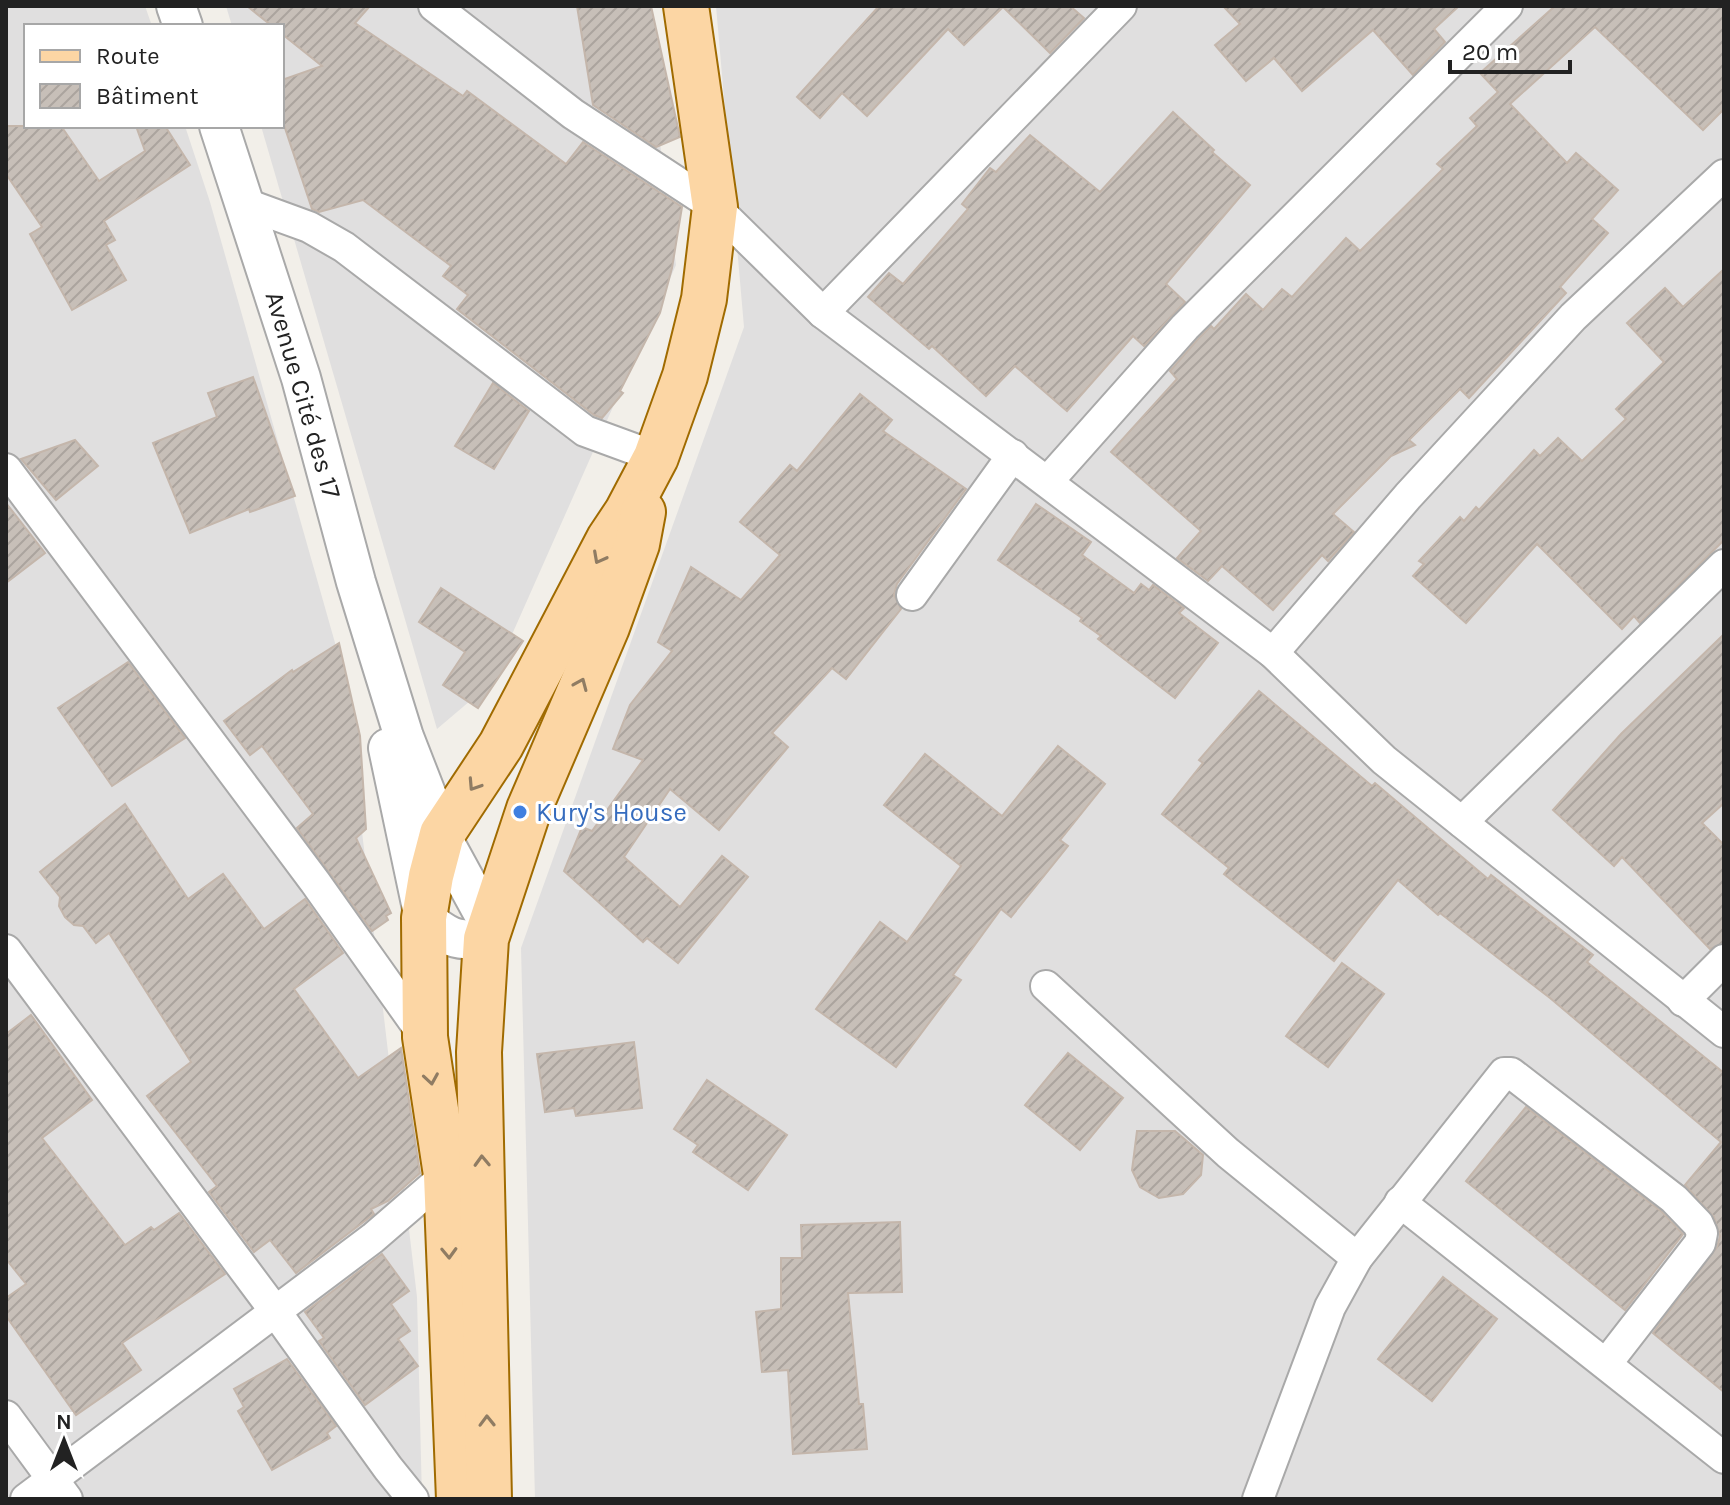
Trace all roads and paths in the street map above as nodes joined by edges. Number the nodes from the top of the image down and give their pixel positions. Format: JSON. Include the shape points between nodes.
{"nodes":[{"id":1,"x":434,"y":6,"type":"edge"},
{"id":2,"x":1121,"y":6,"type":"edge"},
{"id":3,"x":1507,"y":6,"type":"edge"},
{"id":4,"x":692,"y":10,"type":"edge"},
{"id":5,"x":220,"y":128,"type":"edge"},
{"id":6,"x":1724,"y":175,"type":"edge"},
{"id":7,"x":246,"y":204,"type":"junction"},
{"id":8,"x":715,"y":207,"type":"junction"},
{"id":9,"x":823,"y":313,"type":"junction"},
{"id":10,"x":1013,"y":455,"type":"junction"},
{"id":11,"x":654,"y":461,"type":"junction"},
{"id":12,"x":6,"y":469,"type":"edge"},
{"id":13,"x":1048,"y":481,"type":"junction"},
{"id":14,"x":1724,"y":565,"type":"edge"},
{"id":15,"x":912,"y":595,"type":"dead end"},
{"id":16,"x":1273,"y":653,"type":"junction"},
{"id":17,"x":383,"y":666,"type":"junction"},
{"id":18,"x":1462,"y":822,"type":"junction"},
{"id":19,"x":442,"y":834,"type":"junction"},
{"id":20,"x":424,"y":918,"type":"junction"},
{"id":21,"x":487,"y":931,"type":"junction"},
{"id":22,"x":6,"y":950,"type":"edge"},
{"id":23,"x":1724,"y":960,"type":"edge"},
{"id":24,"x":1046,"y":986,"type":"dead end"},
{"id":25,"x":1683,"y":1001,"type":"junction"},
{"id":26,"x":1724,"y":1032,"type":"edge"},
{"id":27,"x":425,"y":1037,"type":"junction"},
{"id":28,"x":446,"y":1175,"type":"junction"},
{"id":29,"x":1400,"y":1202,"type":"junction"},
{"id":30,"x":1357,"y":1258,"type":"junction"},
{"id":31,"x":275,"y":1311,"type":"junction"},
{"id":32,"x":1606,"y":1364,"type":"junction"},
{"id":33,"x":6,"y":1416,"type":"edge"},
{"id":34,"x":1724,"y":1458,"type":"edge"},
{"id":35,"x":60,"y":1489,"type":"edge"},
{"id":36,"x":26,"y":1499,"type":"edge"},
{"id":37,"x":413,"y":1499,"type":"edge"},
{"id":38,"x":459,"y":1499,"type":"edge"},
{"id":39,"x":489,"y":1499,"type":"edge"},
{"id":40,"x":1258,"y":1499,"type":"edge"}],
"edges":[{"from":1,"to":8,"type":"street","via":[[573,114]]},
{"from":2,"to":9,"type":"street"},
{"from":3,"to":13,"type":"street","via":[[1185,327]]},
{"from":4,"to":8,"type":"main road"},
{"from":5,"to":7,"type":"street","name":"Avenue Cité des 17"},
{"from":6,"to":16,"type":"street","via":[[1573,317]]},
{"from":7,"to":11,"type":"street","via":[[309,227],[344,247],[585,431]]},
{"from":7,"to":17,"type":"street","name":"Avenue Cité des 17"},
{"from":8,"to":9,"type":"street"},
{"from":8,"to":11,"type":"main road","via":[[704,299],[685,376]]},
{"from":9,"to":10,"type":"street"},
{"from":10,"to":13,"type":"street"},
{"from":10,"to":15,"type":"street"},
{"from":11,"to":19,"type":"main road","one_way":true,"via":[[501,745]]},
{"from":21,"to":11,"type":"main road","one_way":true,"via":[[534,796],[612,615],[637,544]]},
{"from":12,"to":27,"type":"street"},
{"from":13,"to":16,"type":"street"},
{"from":14,"to":18,"type":"street"},
{"from":16,"to":18,"type":"street","via":[[1384,760]]},
{"from":17,"to":19,"type":"street","name":"Avenue Cité des 17"},
{"from":17,"to":20,"type":"street","via":[[389,752]]},
{"from":18,"to":25,"type":"street"},
{"from":19,"to":20,"type":"main road"},
{"from":19,"to":21,"type":"street","name":"Avenue Cité des 17"},
{"from":20,"to":21,"type":"street","via":[[463,941]]},
{"from":20,"to":27,"type":"main road"},
{"from":39,"to":21,"type":"main road","one_way":true,"via":[[479,1052]]},
{"from":22,"to":31,"type":"street"},
{"from":23,"to":25,"type":"street"},
{"from":24,"to":30,"type":"street","via":[[1228,1153]]},
{"from":25,"to":26,"type":"street"},
{"from":27,"to":28,"type":"main road","one_way":true},
{"from":28,"to":31,"type":"street"},
{"from":28,"to":38,"type":"main road","one_way":true},
{"from":29,"to":30,"type":"street"},
{"from":29,"to":32,"type":"street"},
{"from":29,"to":32,"type":"street","via":[[1499,1077],[1511,1073],[1674,1199],[1698,1224],[1700,1243]]},
{"from":30,"to":40,"type":"street","via":[[1330,1307]]},
{"from":31,"to":35,"type":"street"},
{"from":31,"to":37,"type":"street"},
{"from":32,"to":34,"type":"street"},
{"from":33,"to":35,"type":"street"},
{"from":35,"to":36,"type":"street"}]}
